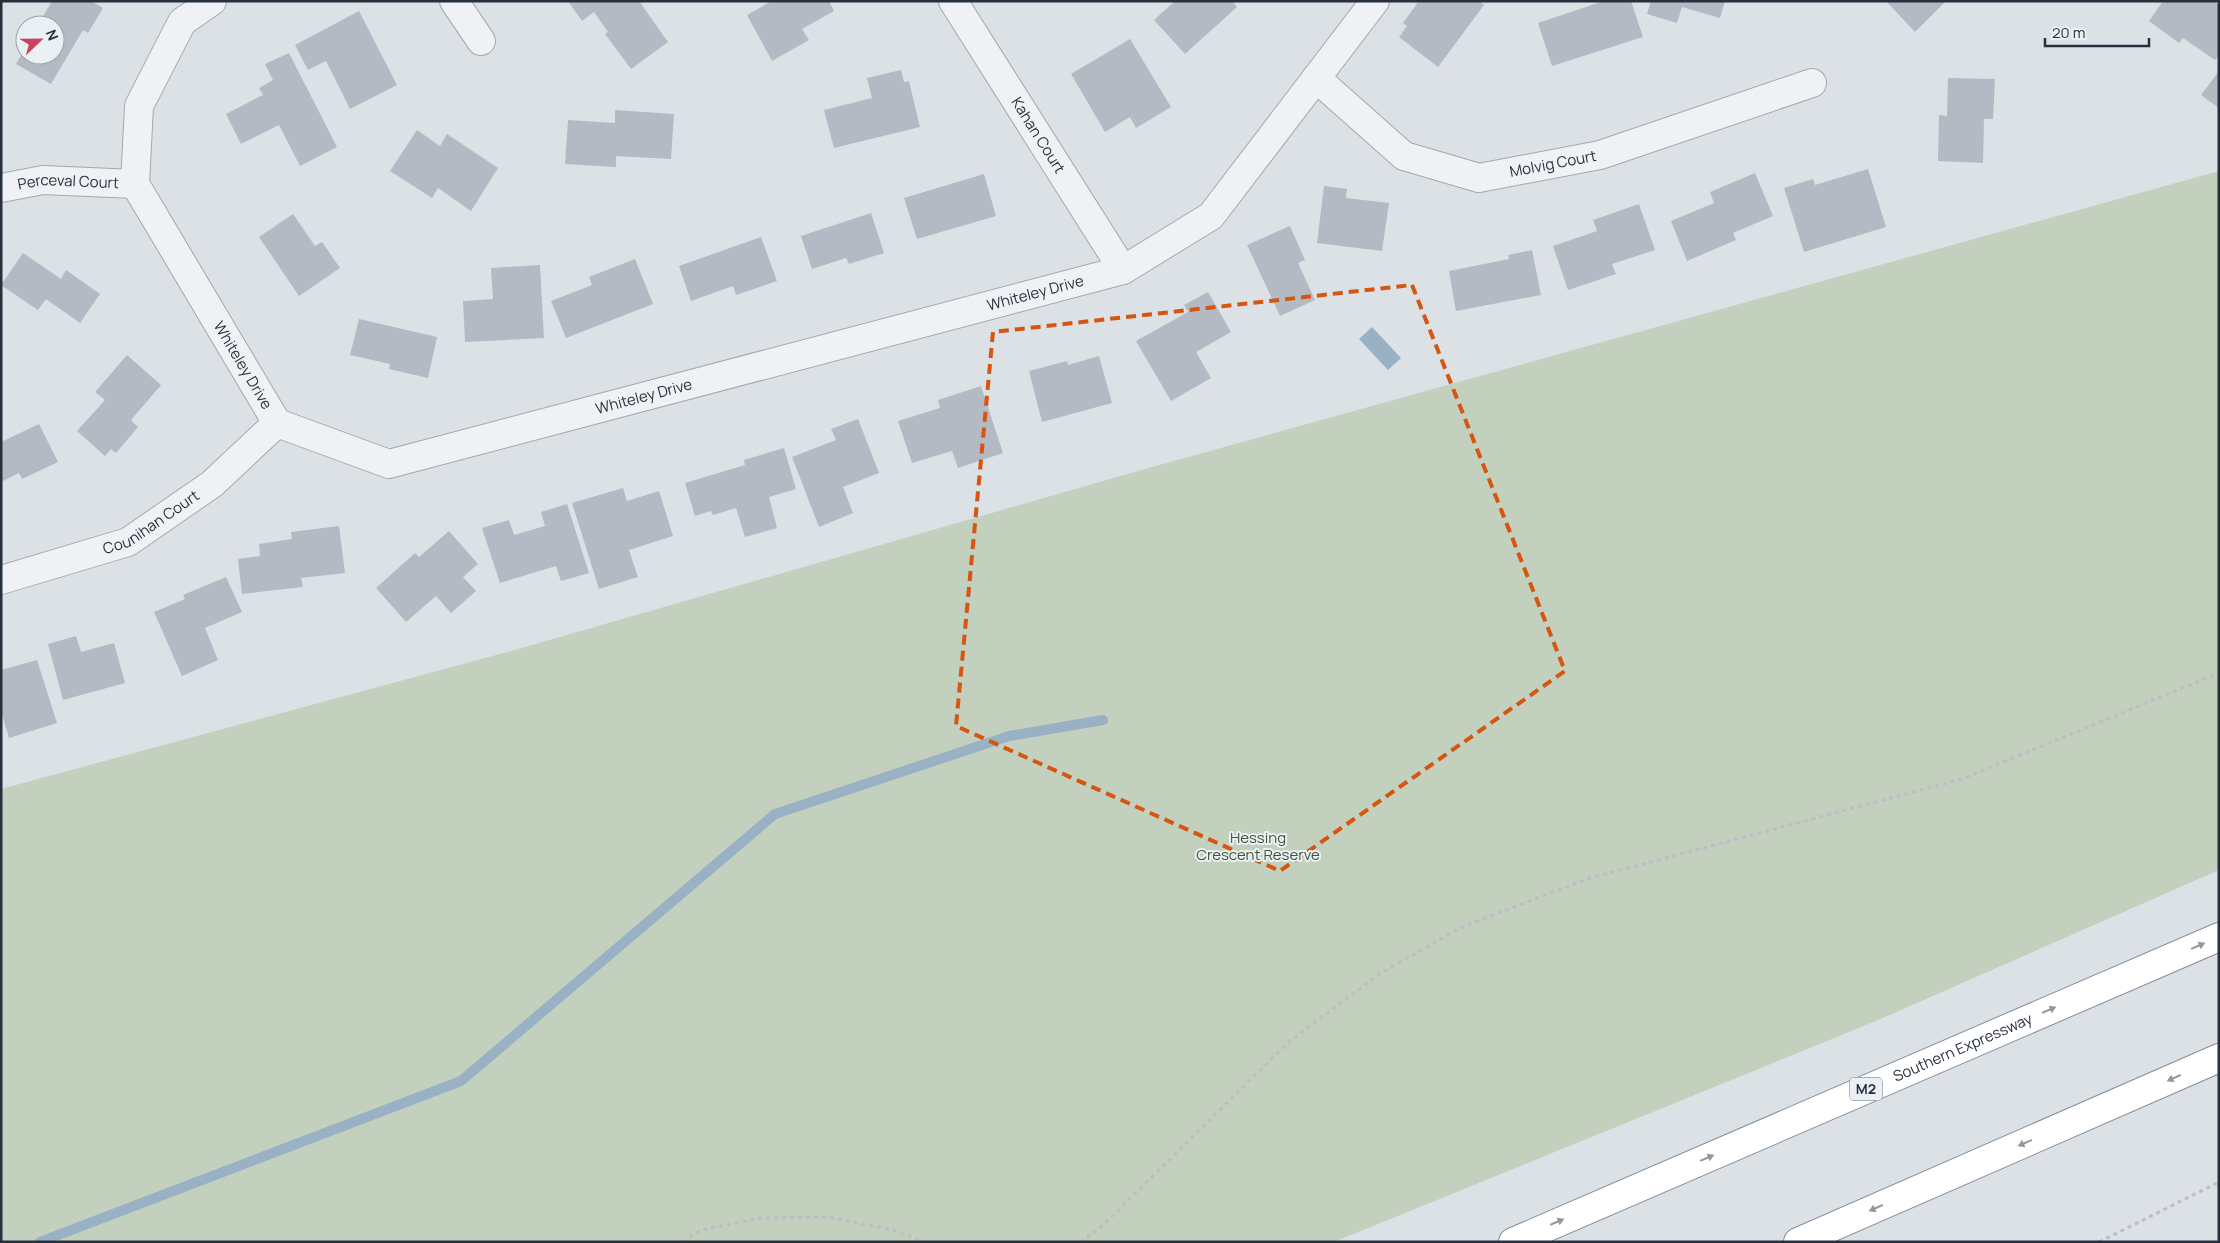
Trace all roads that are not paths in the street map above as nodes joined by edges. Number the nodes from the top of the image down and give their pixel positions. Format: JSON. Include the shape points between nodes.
{"nodes":[{"id":1,"x":212,"y":1,"type":"edge"},
{"id":2,"x":454,"y":1,"type":"edge"},
{"id":3,"x":953,"y":1,"type":"edge"},
{"id":4,"x":1376,"y":1,"type":"edge"},
{"id":5,"x":481,"y":41,"type":"dead end"},
{"id":6,"x":1316,"y":78,"type":"junction"},
{"id":7,"x":1812,"y":83,"type":"dead end"},
{"id":8,"x":135,"y":184,"type":"junction"},
{"id":9,"x":1,"y":188,"type":"edge"},
{"id":10,"x":1123,"y":270,"type":"junction"},
{"id":11,"x":277,"y":423,"type":"junction"},
{"id":12,"x":1,"y":580,"type":"edge"},
{"id":13,"x":2219,"y":937,"type":"edge"},
{"id":14,"x":2219,"y":1058,"type":"edge"},
{"id":15,"x":1513,"y":1242,"type":"edge"},
{"id":16,"x":1798,"y":1242,"type":"edge"}],
"edges":[{"from":1,"to":8,"type":"street","via":[[182,22],[139,106]]},
{"from":2,"to":5,"type":"street"},
{"from":3,"to":10,"type":"street","name":"Kahan Court"},
{"from":4,"to":6,"type":"street","name":"Whiteley Drive"},
{"from":6,"to":7,"type":"street","name":"Molvig Court","via":[[1404,156],[1479,178],[1600,155]]},
{"from":6,"to":10,"type":"street","name":"Whiteley Drive","via":[[1211,216]]},
{"from":8,"to":9,"type":"street","name":"Perceval Court","via":[[43,180]]},
{"from":8,"to":11,"type":"street","name":"Whiteley Drive"},
{"from":10,"to":11,"type":"street","name":"Whiteley Drive","via":[[389,464]]},
{"from":11,"to":12,"type":"street","name":"Counihan Court","via":[[212,484],[128,542]]},
{"from":15,"to":13,"type":"highway","name":"Southern Expressway","number":"M2","one_way":true},
{"from":14,"to":16,"type":"highway","one_way":true}]}
